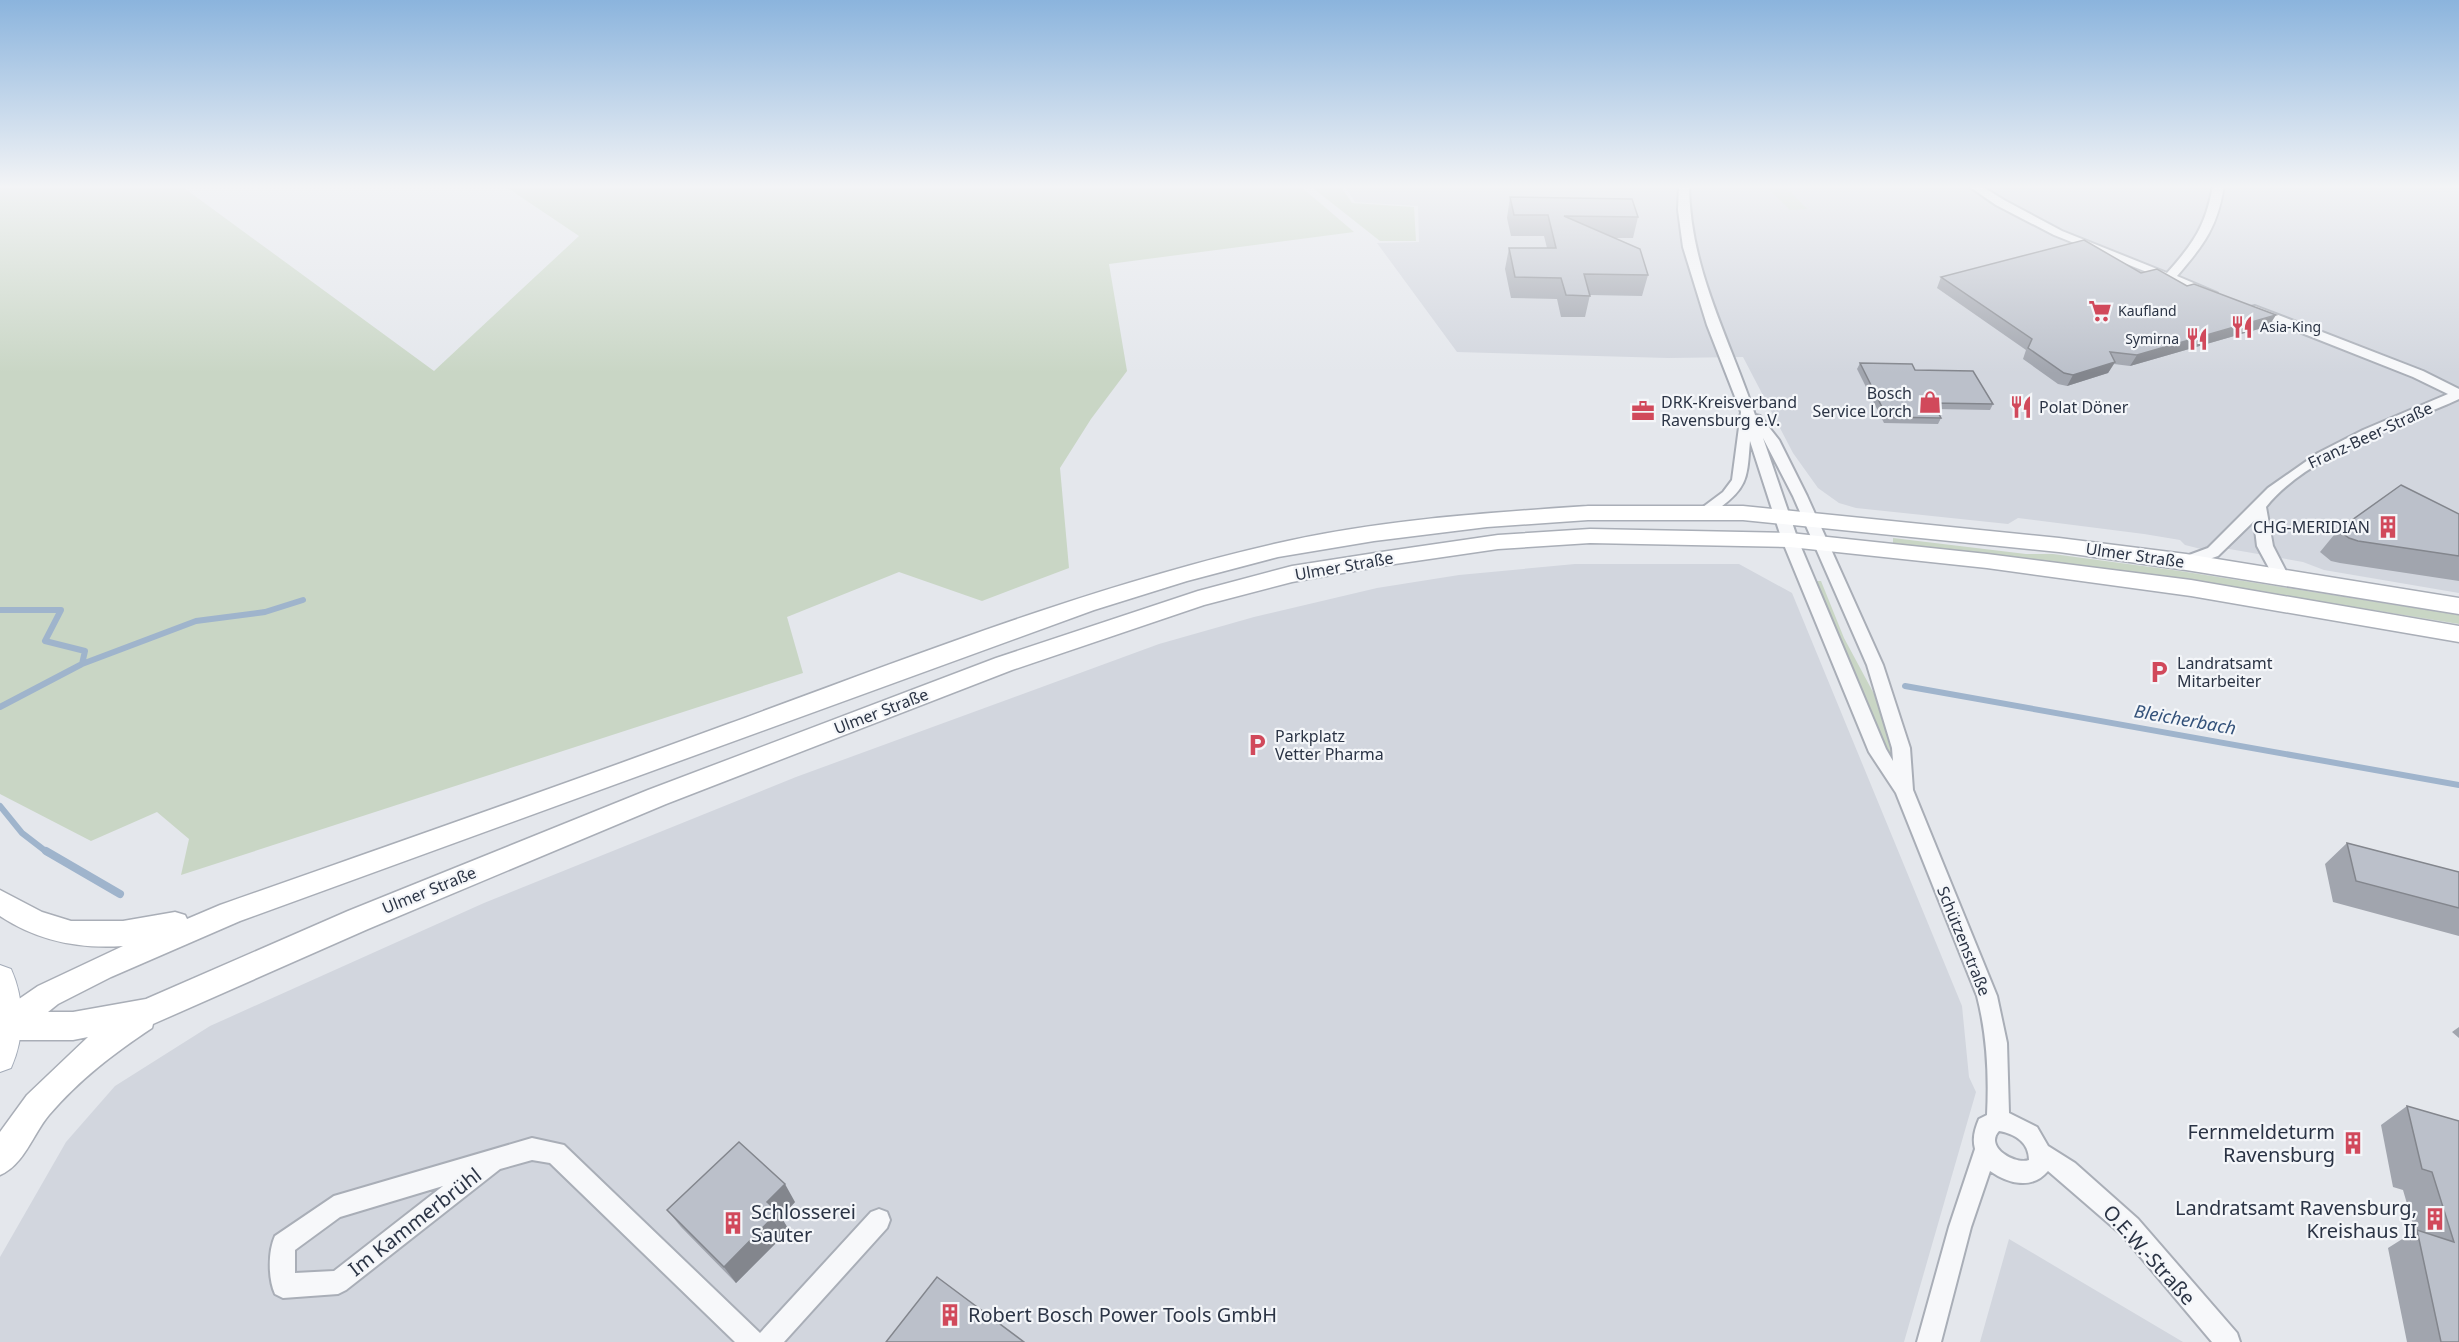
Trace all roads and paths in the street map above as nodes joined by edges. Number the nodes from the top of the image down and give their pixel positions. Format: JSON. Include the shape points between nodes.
{"nodes":[{"id":1,"x":1689,"y":248,"type":"edge"},
{"id":2,"x":2093,"y":248,"type":"edge"},
{"id":3,"x":2195,"y":248,"type":"edge"},
{"id":4,"x":2170,"y":277,"type":"junction"},
{"id":5,"x":2221,"y":297,"type":"edge"},
{"id":6,"x":2241,"y":305,"type":"edge"},
{"id":7,"x":2458,"y":394,"type":"edge"},
{"id":8,"x":1746,"y":408,"type":"junction"},
{"id":9,"x":2259,"y":507,"type":"junction"},
{"id":10,"x":1702,"y":513,"type":"junction"},
{"id":11,"x":1810,"y":519,"type":"junction"},
{"id":12,"x":1787,"y":528,"type":"junction"},
{"id":13,"x":1821,"y":542,"type":"junction"},
{"id":14,"x":2186,"y":562,"type":"junction"},
{"id":15,"x":2281,"y":577,"type":"junction"},
{"id":16,"x":2459,"y":606,"type":"edge"},
{"id":17,"x":2457,"y":634,"type":"edge"},
{"id":18,"x":1904,"y":791,"type":"junction"},
{"id":19,"x":0,"y":902,"type":"edge"},
{"id":20,"x":230,"y":913,"type":"junction"},
{"id":21,"x":0,"y":979,"type":"edge"},
{"id":22,"x":149,"y":1012,"type":"junction"},
{"id":23,"x":2,"y":1026,"type":"edge"},
{"id":24,"x":0,"y":1057,"type":"edge"},
{"id":25,"x":2005,"y":1122,"type":"junction"},
{"id":26,"x":497,"y":1158,"type":"junction"},
{"id":27,"x":0,"y":1159,"type":"edge"},
{"id":28,"x":2041,"y":1159,"type":"junction"},
{"id":29,"x":1988,"y":1162,"type":"junction"},
{"id":30,"x":879,"y":1220,"type":"dead end"},
{"id":31,"x":753,"y":1342,"type":"edge"},
{"id":32,"x":768,"y":1342,"type":"edge"},
{"id":33,"x":1929,"y":1342,"type":"edge"},
{"id":34,"x":2228,"y":1342,"type":"edge"}],
"edges":[{"from":1,"to":8,"type":"street","via":[[1713,325]]},
{"from":2,"to":4,"type":"street"},
{"from":3,"to":4,"type":"street"},
{"from":4,"to":5,"type":"street"},
{"from":6,"to":7,"type":"street","via":[[2418,374]]},
{"from":7,"to":9,"type":"street","name":"Franz-Beer-Straße","via":[[2322,455]]},
{"from":8,"to":10,"type":"street","via":[[1739,480],[1728,495]]},
{"from":8,"to":11,"type":"street","via":[[1772,440]]},
{"from":8,"to":12,"type":"street"},
{"from":9,"to":14,"type":"street","name":"Franz-Beer-Straße","via":[[2213,552]]},
{"from":9,"to":15,"type":"street","via":[[2265,546]]},
{"from":10,"to":12,"type":"main road","name":"Ulmer Straße"},
{"from":10,"to":20,"type":"main road","name":"Ulmer Straße","via":[[1588,513],[1487,520],[1278,550],[1183,574],[916,664]]},
{"from":11,"to":12,"type":"main road","name":"Ulmer Straße"},
{"from":11,"to":13,"type":"street"},
{"from":11,"to":14,"type":"main road","name":"Ulmer Straße"},
{"from":12,"to":13,"type":"main road","name":"Ulmer Straße"},
{"from":12,"to":18,"type":"street","name":"Schützenstraße","via":[[1878,752]]},
{"from":12,"to":22,"type":"main road","name":"Ulmer Straße","via":[[1498,542],[1292,574],[1198,598],[1004,664],[657,797],[358,920]]},
{"from":13,"to":17,"type":"main road","name":"Ulmer Straße","via":[[2191,588]]},
{"from":13,"to":18,"type":"street","name":"Schützenstraße","via":[[1875,665],[1902,748]]},
{"from":14,"to":15,"type":"main road","name":"Ulmer Straße"},
{"from":15,"to":16,"type":"main road","name":"Ulmer Straße"},
{"from":18,"to":25,"type":"street","name":"Schützenstraße","via":[[1988,996],[1995,1023],[1999,1097]]},
{"from":19,"to":20,"type":"main road","via":[[36,923],[73,935],[126,935]]},
{"from":20,"to":23,"type":"main road","name":"Ulmer Straße","via":[[101,968],[48,995]]},
{"from":21,"to":23,"type":"main road"},
{"from":22,"to":23,"type":"main road","name":"Ulmer Straße","via":[[73,1026]]},
{"from":22,"to":27,"type":"main road","via":[[84,1059],[38,1105]]},
{"from":23,"to":24,"type":"main road"},
{"from":25,"to":28,"type":"street","via":[[2025,1130],[2036,1141]]},
{"from":25,"to":29,"type":"street","via":[[1987,1126],[1983,1137]]},
{"from":26,"to":26,"type":"street","name":"Im Kammerbrühl","via":[[338,1282],[283,1286],[283,1244],[334,1207]]},
{"from":26,"to":31,"type":"street","name":"Im Kammerbrühl","via":[[532,1149],[556,1153]]},
{"from":28,"to":29,"type":"street","via":[[2031,1173],[2015,1173]]},
{"from":28,"to":34,"type":"street","name":"O.E.W.-Straße","via":[[2067,1171],[2130,1227]]},
{"from":29,"to":33,"type":"street","via":[[1960,1227]]},
{"from":30,"to":32,"type":"street"}]}
